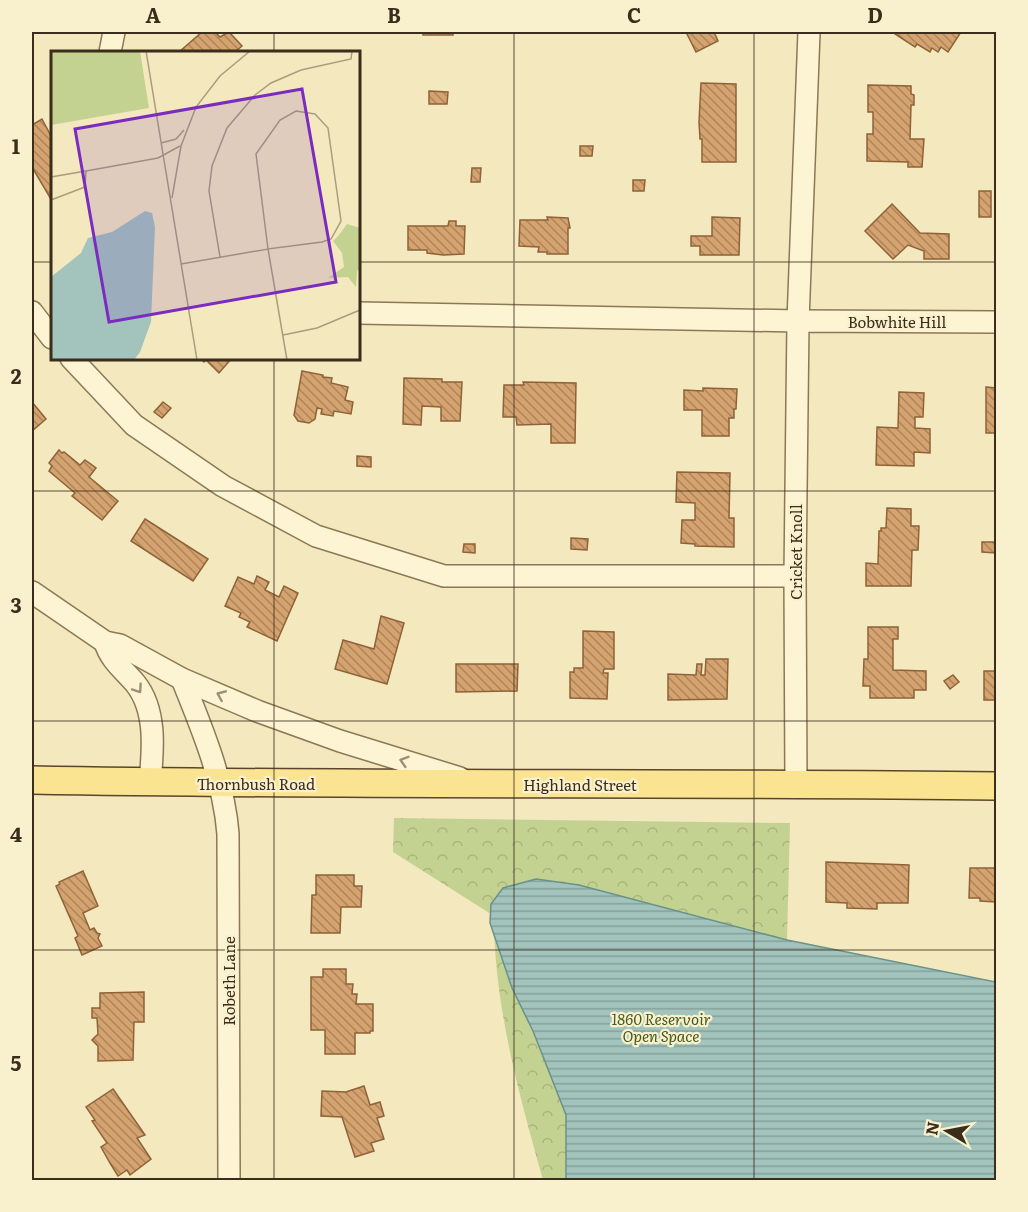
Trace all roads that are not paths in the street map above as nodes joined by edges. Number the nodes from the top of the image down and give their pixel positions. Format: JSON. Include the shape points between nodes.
{"nodes":[{"id":1,"x":114,"y":32,"type":"edge"},
{"id":2,"x":809,"y":32,"type":"edge"},
{"id":3,"x":110,"y":51,"type":"edge"},
{"id":4,"x":32,"y":312,"type":"edge"},
{"id":5,"x":360,"y":313,"type":"edge"},
{"id":6,"x":798,"y":321,"type":"junction"},
{"id":7,"x":996,"y":322,"type":"edge"},
{"id":8,"x":51,"y":337,"type":"edge"},
{"id":9,"x":73,"y":360,"type":"edge"},
{"id":10,"x":795,"y":576,"type":"junction"},
{"id":11,"x":32,"y":592,"type":"edge"},
{"id":12,"x":105,"y":642,"type":"junction"},
{"id":13,"x":182,"y":679,"type":"junction"},
{"id":14,"x":32,"y":780,"type":"edge"},
{"id":15,"x":150,"y":782,"type":"junction"},
{"id":16,"x":219,"y":783,"type":"junction"},
{"id":17,"x":480,"y":784,"type":"junction"},
{"id":18,"x":796,"y":784,"type":"junction"},
{"id":19,"x":996,"y":786,"type":"edge"},
{"id":20,"x":229,"y":1180,"type":"edge"}],
"edges":[{"from":1,"to":3,"type":"street"},
{"from":2,"to":6,"type":"street","name":"Cricket Knoll"},
{"from":4,"to":8,"type":"street"},
{"from":5,"to":6,"type":"street"},
{"from":6,"to":7,"type":"street","name":"Bobwhite Hill"},
{"from":6,"to":10,"type":"street","name":"Cricket Knoll"},
{"from":9,"to":10,"type":"street","via":[[134,425],[223,486],[316,536],[444,576]]},
{"from":10,"to":18,"type":"street","name":"Cricket Knoll"},
{"from":11,"to":12,"type":"street","name":"Highland Street"},
{"from":12,"to":13,"type":"street","name":"Highland Street","via":[[120,645]]},
{"from":12,"to":15,"type":"street","name":"Highland Street","one_way":true,"via":[[111,657],[143,697],[151,723]]},
{"from":13,"to":16,"type":"street"},
{"from":17,"to":13,"type":"street","name":"Highland Street","one_way":true,"via":[[330,737]]},
{"from":14,"to":15,"type":"main road","name":"Thornbush Road"},
{"from":15,"to":16,"type":"main road","name":"Thornbush Road"},
{"from":16,"to":17,"type":"main road","name":"Thornbush Road"},
{"from":16,"to":20,"type":"street","name":"Robeth Lane","via":[[228,834]]},
{"from":17,"to":18,"type":"main road","name":"Highland Street"},
{"from":18,"to":19,"type":"main road","name":"Highland Street"}]}
